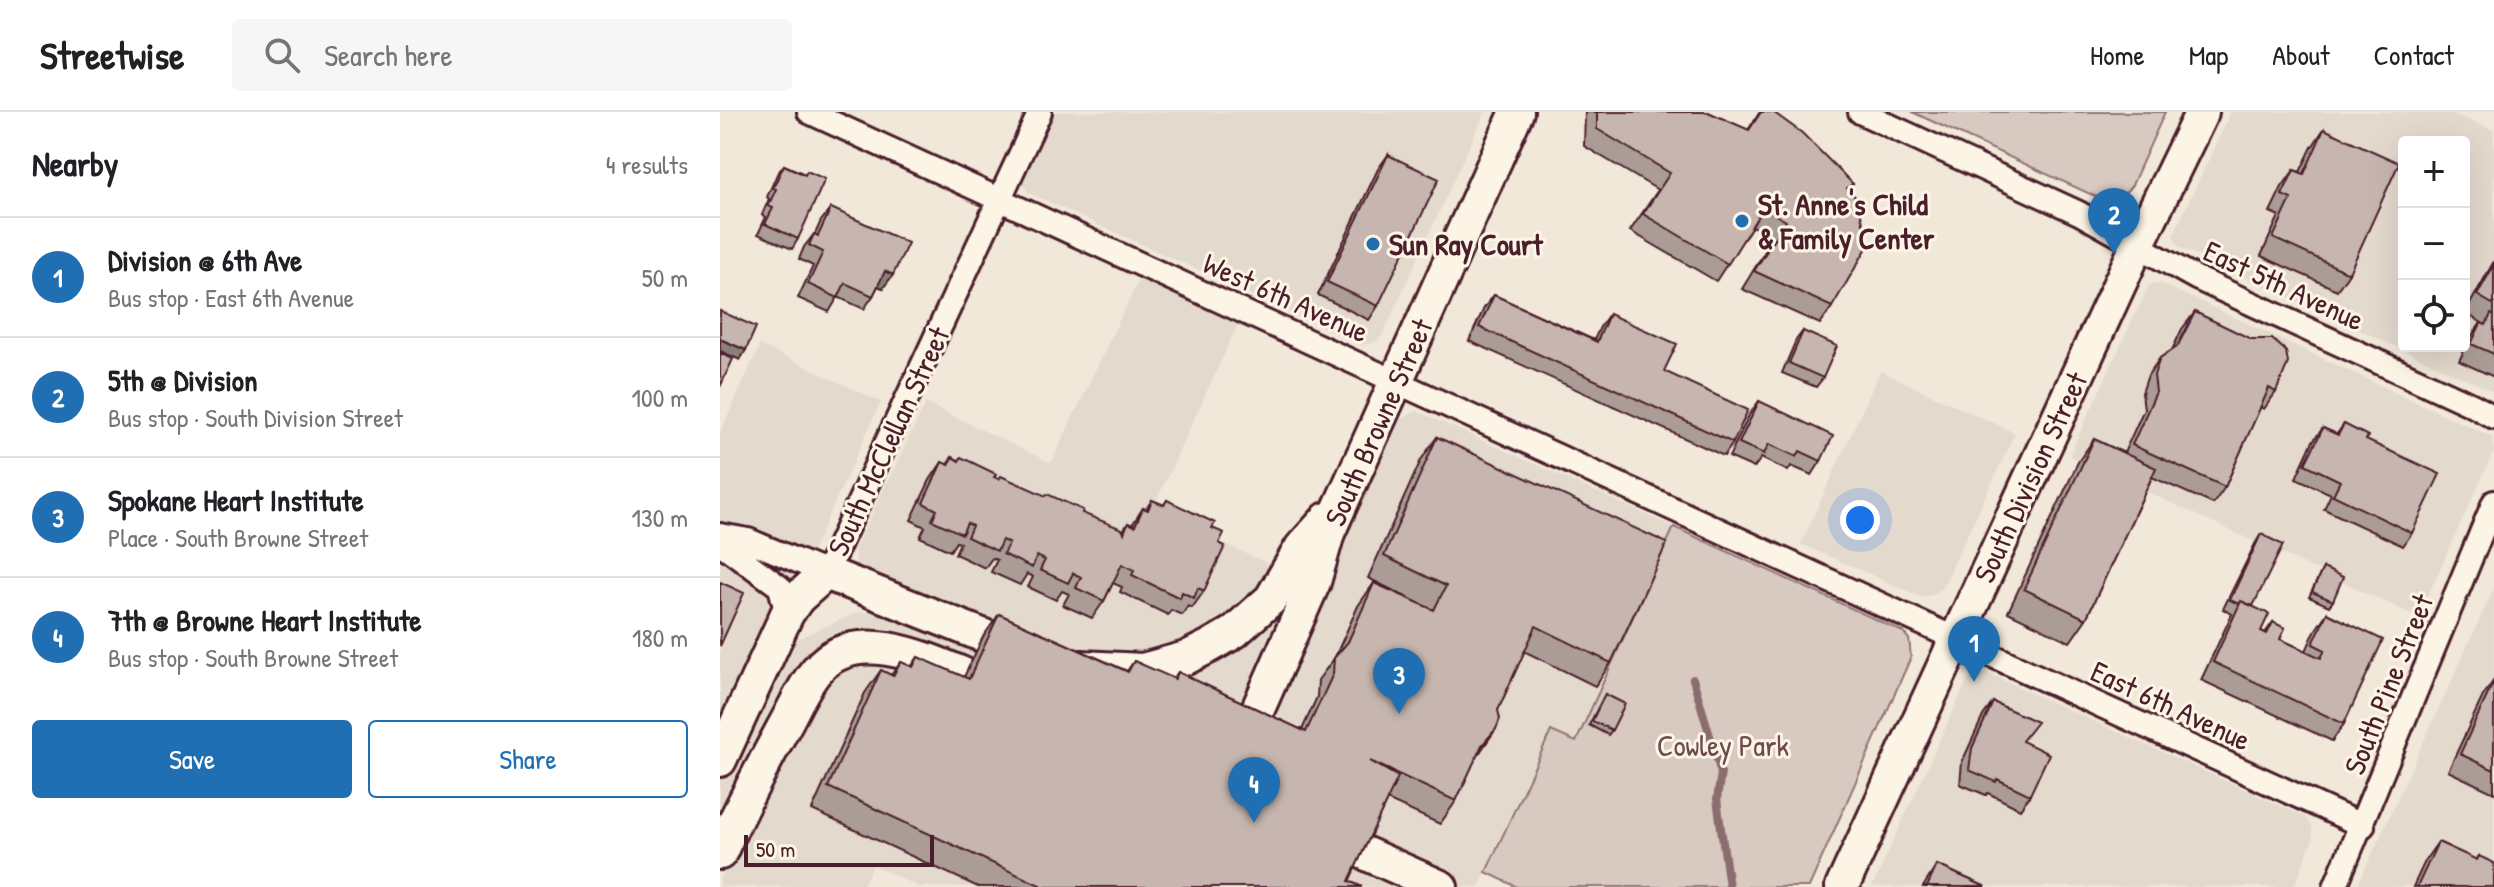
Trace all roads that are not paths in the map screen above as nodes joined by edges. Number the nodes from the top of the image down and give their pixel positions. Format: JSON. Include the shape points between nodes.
{"nodes":[{"id":1,"x":809,"y":112,"type":"edge"},
{"id":2,"x":1040,"y":112,"type":"edge"},
{"id":3,"x":1517,"y":112,"type":"edge"},
{"id":4,"x":1860,"y":112,"type":"edge"},
{"id":5,"x":2187,"y":112,"type":"edge"},
{"id":6,"x":2202,"y":112,"type":"edge"},
{"id":7,"x":2185,"y":147,"type":"junction"},
{"id":8,"x":1000,"y":201,"type":"junction"},
{"id":9,"x":2137,"y":246,"type":"junction"},
{"id":10,"x":1397,"y":380,"type":"junction"},
{"id":11,"x":2494,"y":417,"type":"edge"},
{"id":12,"x":2494,"y":502,"type":"edge"},
{"id":13,"x":1340,"y":505,"type":"junction"},
{"id":14,"x":720,"y":535,"type":"edge"},
{"id":15,"x":720,"y":543,"type":"edge"},
{"id":16,"x":826,"y":573,"type":"junction"},
{"id":17,"x":783,"y":622,"type":"junction"},
{"id":18,"x":1954,"y":639,"type":"junction"},
{"id":19,"x":1039,"y":658,"type":"junction"},
{"id":20,"x":965,"y":675,"type":"edge"},
{"id":21,"x":1113,"y":692,"type":"edge"},
{"id":22,"x":1247,"y":734,"type":"edge"},
{"id":23,"x":720,"y":760,"type":"edge"},
{"id":24,"x":2363,"y":826,"type":"junction"},
{"id":25,"x":1360,"y":851,"type":"edge"},
{"id":26,"x":720,"y":853,"type":"edge"},
{"id":27,"x":1441,"y":887,"type":"edge"},
{"id":28,"x":1842,"y":887,"type":"edge"},
{"id":29,"x":2335,"y":887,"type":"edge"}],
"edges":[{"from":1,"to":8,"type":"street","name":"West 6th Avenue"},
{"from":2,"to":8,"type":"street","name":"South McClellan Street"},
{"from":3,"to":10,"type":"street","name":"South Browne Street"},
{"from":4,"to":9,"type":"street","name":"East 5th Avenue","via":[[2079,213]]},
{"from":5,"to":7,"type":"street"},
{"from":6,"to":7,"type":"street","name":"South Division Street"},
{"from":7,"to":9,"type":"street","name":"South Division Street"},
{"from":8,"to":10,"type":"street","name":"West 6th Avenue"},
{"from":8,"to":16,"type":"street","name":"South McClellan Street"},
{"from":9,"to":11,"type":"street","name":"East 5th Avenue"},
{"from":9,"to":18,"type":"street","name":"South Division Street"},
{"from":10,"to":13,"type":"street","name":"South Browne Street"},
{"from":10,"to":18,"type":"street","name":"West 6th Avenue"},
{"from":12,"to":24,"type":"street","name":"South Pine Street"},
{"from":13,"to":19,"type":"street","via":[[1301,548],[1271,599],[1210,646],[1143,670]]},
{"from":13,"to":22,"type":"street","name":"South Browne Street","via":[[1298,622]]},
{"from":14,"to":16,"type":"street","via":[[748,540]]},
{"from":15,"to":17,"type":"street","via":[[780,587]]},
{"from":16,"to":17,"type":"street","name":"South McClellan Street","via":[[798,598]]},
{"from":16,"to":19,"type":"street"},
{"from":17,"to":23,"type":"street","name":"South McClellan Street"},
{"from":18,"to":24,"type":"street","name":"East 6th Avenue"},
{"from":18,"to":28,"type":"street","name":"South Division Street"},
{"from":19,"to":21,"type":"street"},
{"from":20,"to":26,"type":"street","via":[[888,649],[850,650],[819,667],[743,801]]},
{"from":24,"to":29,"type":"street","name":"South Pine Street"},
{"from":25,"to":27,"type":"street"}]}
